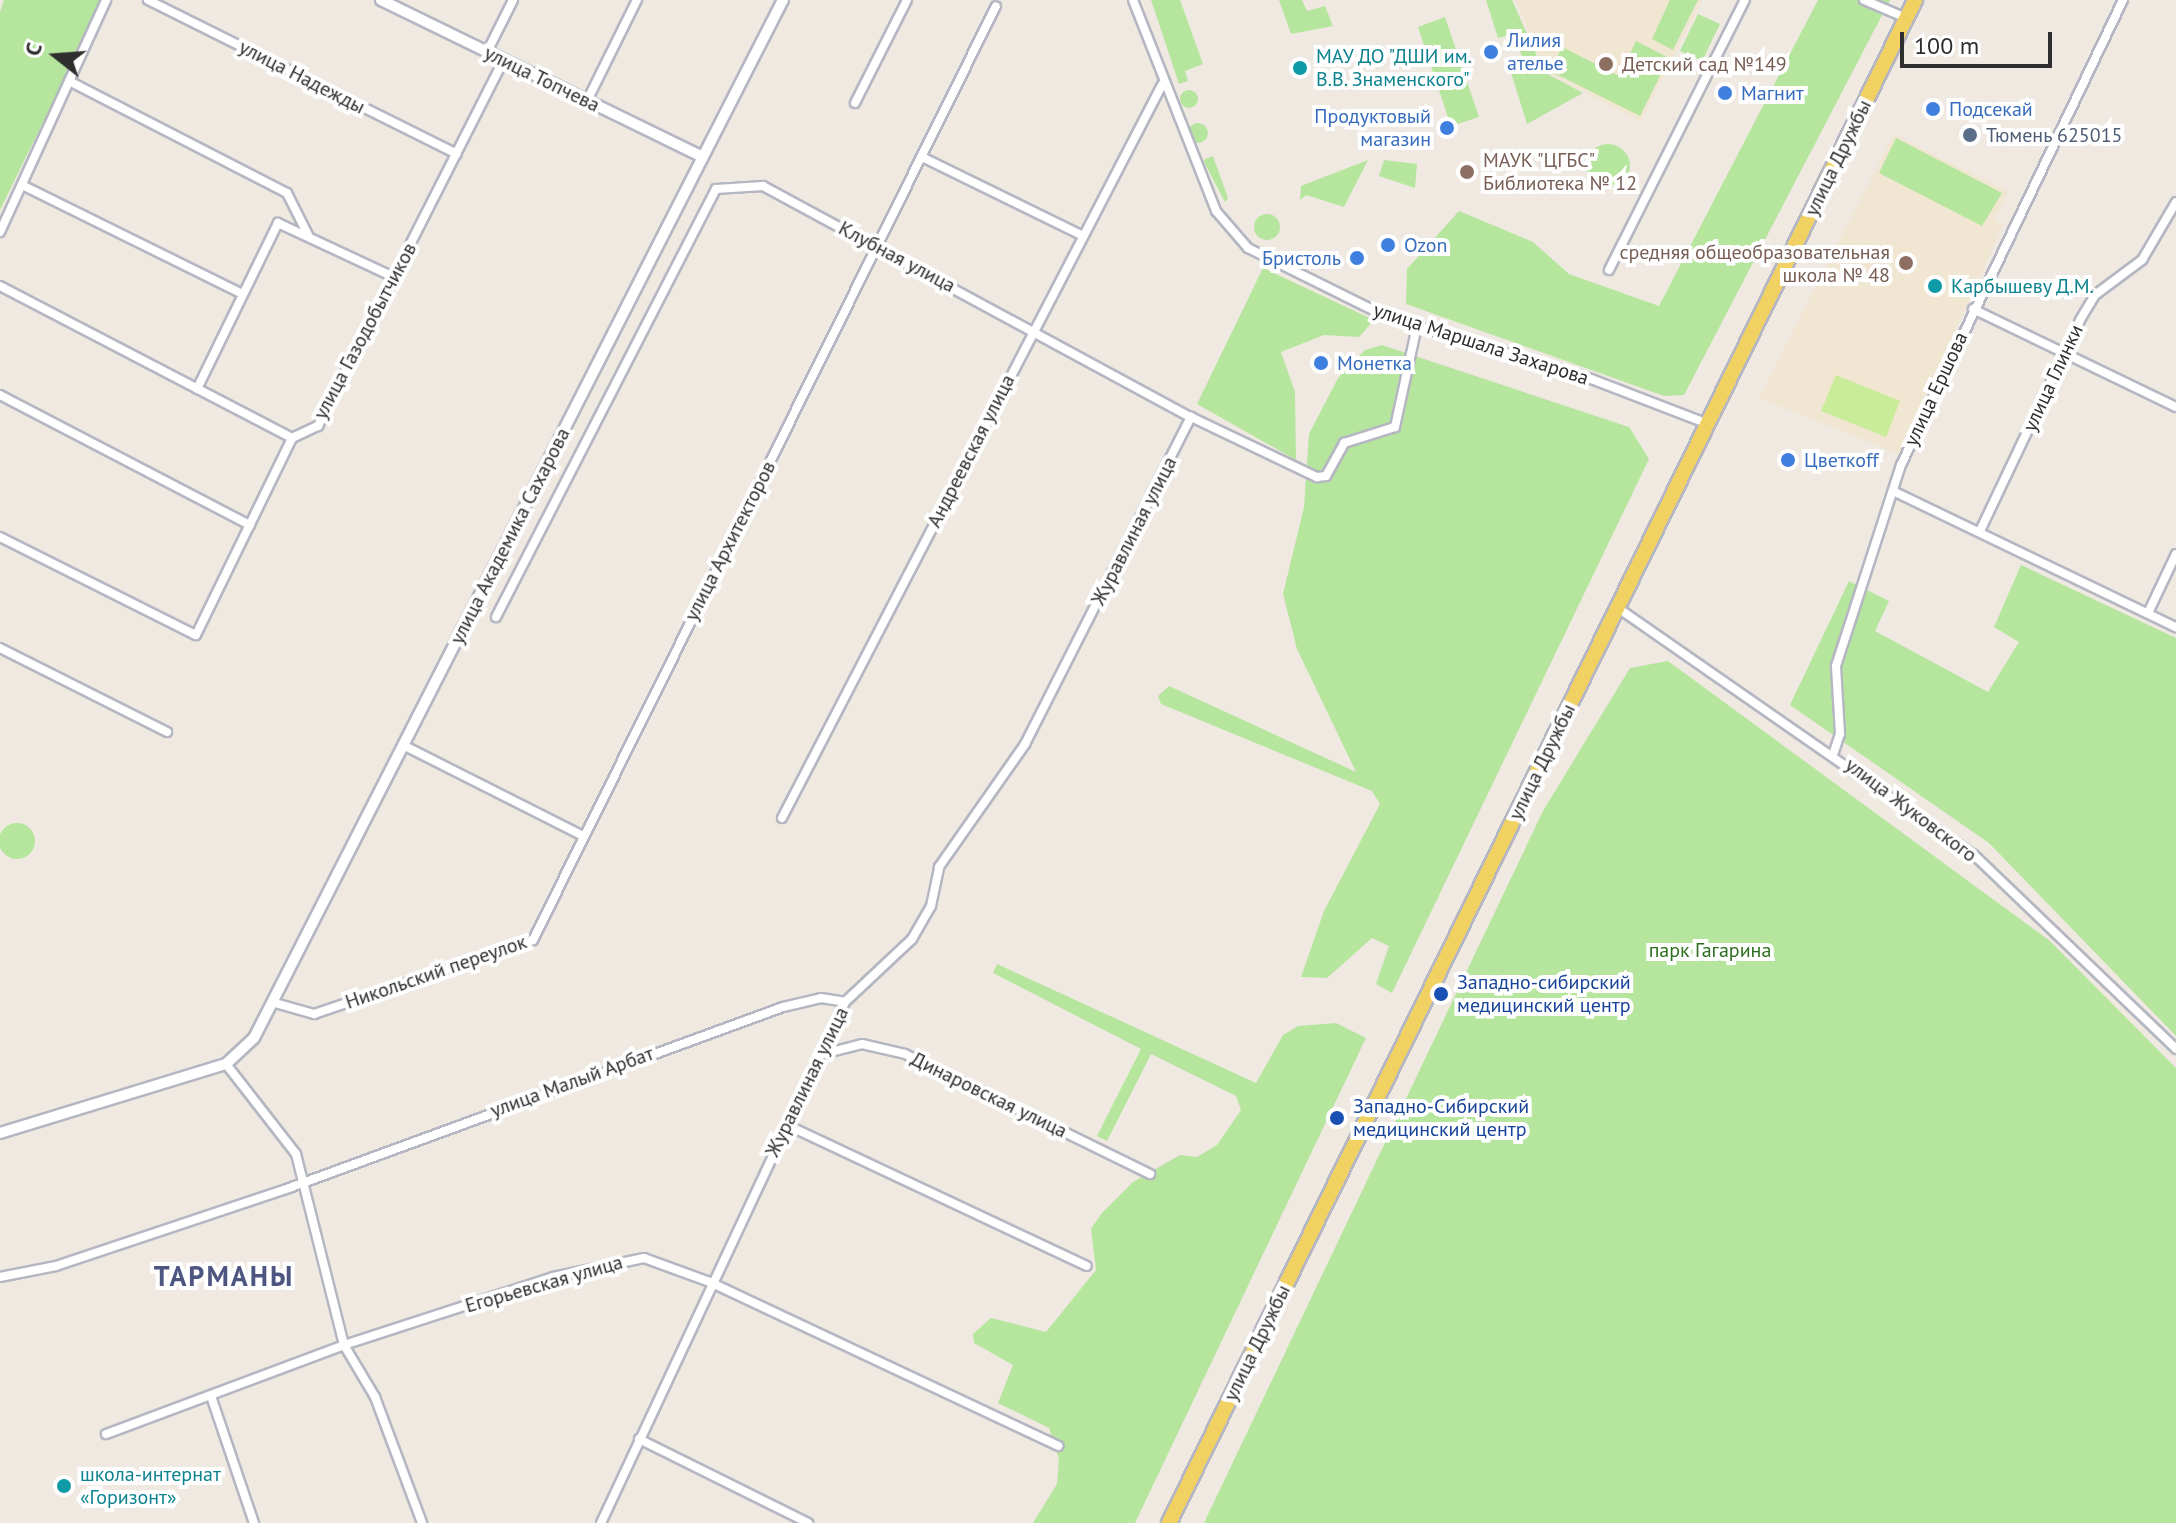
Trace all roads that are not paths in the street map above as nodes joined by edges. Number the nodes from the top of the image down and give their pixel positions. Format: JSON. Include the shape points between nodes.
{"nodes":[{"id":1,"x":106,"y":0,"type":"edge"},
{"id":2,"x":148,"y":0,"type":"edge"},
{"id":3,"x":381,"y":0,"type":"edge"},
{"id":4,"x":513,"y":0,"type":"edge"},
{"id":5,"x":637,"y":0,"type":"edge"},
{"id":6,"x":783,"y":0,"type":"edge"},
{"id":7,"x":907,"y":0,"type":"edge"},
{"id":8,"x":1133,"y":0,"type":"edge"},
{"id":9,"x":1745,"y":0,"type":"edge"},
{"id":10,"x":1864,"y":0,"type":"edge"},
{"id":11,"x":1915,"y":0,"type":"edge"},
{"id":12,"x":2123,"y":0,"type":"edge"},
{"id":13,"x":996,"y":6,"type":"dead end"},
{"id":14,"x":1906,"y":18,"type":"junction"},
{"id":15,"x":487,"y":52,"type":"junction"},
{"id":16,"x":504,"y":60,"type":"junction"},
{"id":17,"x":69,"y":81,"type":"junction"},
{"id":18,"x":1162,"y":85,"type":"junction"},
{"id":19,"x":587,"y":101,"type":"junction"},
{"id":20,"x":855,"y":103,"type":"dead end"},
{"id":21,"x":457,"y":154,"type":"junction"},
{"id":22,"x":703,"y":157,"type":"junction"},
{"id":23,"x":922,"y":157,"type":"junction"},
{"id":24,"x":22,"y":185,"type":"junction"},
{"id":25,"x":2176,"y":202,"type":"edge"},
{"id":26,"x":0,"y":232,"type":"edge"},
{"id":27,"x":1083,"y":236,"type":"junction"},
{"id":28,"x":309,"y":237,"type":"junction"},
{"id":29,"x":878,"y":247,"type":"junction"},
{"id":30,"x":1609,"y":270,"type":"dead end"},
{"id":31,"x":394,"y":277,"type":"junction"},
{"id":32,"x":0,"y":286,"type":"edge"},
{"id":33,"x":243,"y":294,"type":"junction"},
{"id":34,"x":1973,"y":309,"type":"junction"},
{"id":35,"x":1417,"y":326,"type":"junction"},
{"id":36,"x":1033,"y":329,"type":"junction"},
{"id":37,"x":2063,"y":353,"type":"junction"},
{"id":38,"x":197,"y":389,"type":"junction"},
{"id":39,"x":0,"y":395,"type":"edge"},
{"id":40,"x":2176,"y":407,"type":"edge"},
{"id":41,"x":1191,"y":417,"type":"junction"},
{"id":42,"x":1708,"y":424,"type":"junction"},
{"id":43,"x":292,"y":438,"type":"junction"},
{"id":44,"x":1895,"y":492,"type":"junction"},
{"id":45,"x":250,"y":525,"type":"junction"},
{"id":46,"x":1980,"y":531,"type":"junction"},
{"id":47,"x":0,"y":537,"type":"edge"},
{"id":48,"x":2176,"y":554,"type":"edge"},
{"id":49,"x":1618,"y":608,"type":"junction"},
{"id":50,"x":2148,"y":613,"type":"junction"},
{"id":51,"x":496,"y":617,"type":"dead end"},
{"id":52,"x":2176,"y":627,"type":"edge"},
{"id":53,"x":0,"y":648,"type":"edge"},
{"id":54,"x":167,"y":732,"type":"dead end"},
{"id":55,"x":403,"y":745,"type":"junction"},
{"id":56,"x":1834,"y":752,"type":"junction"},
{"id":57,"x":782,"y":818,"type":"dead end"},
{"id":58,"x":581,"y":835,"type":"junction"},
{"id":59,"x":845,"y":1002,"type":"junction"},
{"id":60,"x":275,"y":1003,"type":"junction"},
{"id":61,"x":2176,"y":1049,"type":"edge"},
{"id":62,"x":823,"y":1054,"type":"junction"},
{"id":63,"x":226,"y":1064,"type":"junction"},
{"id":64,"x":787,"y":1125,"type":"junction"},
{"id":65,"x":0,"y":1133,"type":"edge"},
{"id":66,"x":1150,"y":1174,"type":"dead end"},
{"id":67,"x":303,"y":1182,"type":"junction"},
{"id":68,"x":1087,"y":1266,"type":"dead end"},
{"id":69,"x":0,"y":1277,"type":"edge"},
{"id":70,"x":710,"y":1282,"type":"junction"},
{"id":71,"x":344,"y":1345,"type":"junction"},
{"id":72,"x":212,"y":1399,"type":"junction"},
{"id":73,"x":106,"y":1434,"type":"dead end"},
{"id":74,"x":639,"y":1439,"type":"junction"},
{"id":75,"x":1058,"y":1446,"type":"dead end"},
{"id":76,"x":254,"y":1523,"type":"edge"},
{"id":77,"x":422,"y":1523,"type":"edge"},
{"id":78,"x":601,"y":1523,"type":"edge"},
{"id":79,"x":808,"y":1523,"type":"edge"},
{"id":80,"x":1169,"y":1523,"type":"edge"}],
"edges":[{"from":1,"to":17,"type":"street"},
{"from":2,"to":21,"type":"street","name":"улица Надежды"},
{"from":3,"to":15,"type":"street","name":"улица Топчева"},
{"from":4,"to":15,"type":"street"},
{"from":5,"to":19,"type":"street"},
{"from":6,"to":22,"type":"street","name":"улица Академика Сахарова"},
{"from":7,"to":20,"type":"street"},
{"from":8,"to":18,"type":"street","name":"улица Маршала Захарова"},
{"from":9,"to":30,"type":"street"},
{"from":10,"to":14,"type":"street"},
{"from":11,"to":14,"type":"main road","name":"улица Дружбы"},
{"from":12,"to":34,"type":"street","name":"улица Ершова"},
{"from":13,"to":23,"type":"street","name":"улица Архитекторов"},
{"from":14,"to":42,"type":"main road","name":"улица Дружбы"},
{"from":15,"to":16,"type":"street","name":"улица Топчева"},
{"from":16,"to":19,"type":"street","name":"улица Топчева"},
{"from":16,"to":21,"type":"street","name":"улица Газодобытчиков"},
{"from":17,"to":24,"type":"street"},
{"from":17,"to":28,"type":"street","via":[[287,193]]},
{"from":18,"to":27,"type":"street","name":"Андреевская улица"},
{"from":18,"to":35,"type":"street","name":"улица Маршала Захарова","via":[[1230,233],[1274,264]]},
{"from":19,"to":22,"type":"street","name":"улица Топчева"},
{"from":21,"to":31,"type":"street","name":"улица Газодобытчиков"},
{"from":22,"to":55,"type":"street","name":"улица Академика Сахарова"},
{"from":23,"to":27,"type":"street"},
{"from":23,"to":29,"type":"street","name":"улица Архитекторов"},
{"from":24,"to":26,"type":"street"},
{"from":24,"to":33,"type":"street"},
{"from":25,"to":37,"type":"street","name":"улица Глинки","via":[[2142,260],[2095,295]]},
{"from":27,"to":36,"type":"street","name":"Андреевская улица"},
{"from":28,"to":31,"type":"street"},
{"from":28,"to":33,"type":"street","via":[[278,223]]},
{"from":29,"to":36,"type":"street","name":"Клубная улица"},
{"from":29,"to":51,"type":"street","name":"Клубная улица","via":[[763,186],[716,189]]},
{"from":29,"to":58,"type":"street","name":"улица Архитекторов"},
{"from":31,"to":43,"type":"street","name":"улица Газодобытчиков","via":[[318,426]]},
{"from":32,"to":38,"type":"street"},
{"from":33,"to":38,"type":"street"},
{"from":34,"to":37,"type":"street"},
{"from":34,"to":44,"type":"street","name":"улица Ершова"},
{"from":35,"to":41,"type":"street","name":"Клубная улица","via":[[1399,420],[1383,434],[1344,443],[1326,476],[1307,473]]},
{"from":35,"to":42,"type":"street","name":"улица Маршала Захарова","via":[[1591,379]]},
{"from":36,"to":41,"type":"street","name":"Клубная улица"},
{"from":36,"to":57,"type":"street","name":"Андреевская улица"},
{"from":37,"to":40,"type":"street"},
{"from":37,"to":46,"type":"street","name":"улица Глинки"},
{"from":38,"to":43,"type":"street"},
{"from":39,"to":45,"type":"street"},
{"from":41,"to":59,"type":"street","name":"Журавлиная улица","via":[[1025,744],[939,867],[931,906],[912,939]]},
{"from":42,"to":49,"type":"main road","name":"улица Дружбы"},
{"from":43,"to":45,"type":"street","name":"улица Газодобытчиков"},
{"from":44,"to":46,"type":"street"},
{"from":44,"to":56,"type":"street","name":"улица Ершова","via":[[1836,666],[1840,734]]},
{"from":45,"to":47,"type":"street","name":"улица Газодобытчиков","via":[[196,635]]},
{"from":46,"to":50,"type":"street"},
{"from":48,"to":50,"type":"street"},
{"from":49,"to":56,"type":"street","name":"улица Жуковского"},
{"from":49,"to":80,"type":"main road","name":"улица Дружбы"},
{"from":50,"to":52,"type":"street"},
{"from":53,"to":54,"type":"street"},
{"from":55,"to":58,"type":"street"},
{"from":55,"to":60,"type":"street","name":"улица Академика Сахарова"},
{"from":56,"to":61,"type":"street","name":"улица Жуковского","via":[[1974,855]]},
{"from":58,"to":60,"type":"street","name":"Никольский переулок","via":[[533,940],[314,1014]]},
{"from":59,"to":62,"type":"street","name":"Журавлиная улица"},
{"from":59,"to":67,"type":"street","name":"улица Малый Арбат","via":[[821,998],[783,1007]]},
{"from":60,"to":63,"type":"street","name":"улица Академика Сахарова","via":[[254,1038]]},
{"from":62,"to":64,"type":"street","name":"Журавлиная улица"},
{"from":62,"to":66,"type":"street","name":"Динаровская улица","via":[[862,1044],[905,1054]]},
{"from":63,"to":65,"type":"street"},
{"from":63,"to":67,"type":"street","via":[[296,1154]]},
{"from":64,"to":68,"type":"street"},
{"from":64,"to":70,"type":"street","name":"Журавлиная улица"},
{"from":67,"to":69,"type":"street","name":"улица Малый Арбат","via":[[56,1266]]},
{"from":67,"to":71,"type":"street"},
{"from":70,"to":71,"type":"street","name":"Егорьевская улица","via":[[633,1259],[553,1277]]},
{"from":70,"to":74,"type":"street","name":"Журавлиная улица"},
{"from":70,"to":75,"type":"street","name":"Егорьевская улица"},
{"from":71,"to":72,"type":"street","name":"Егорьевская улица"},
{"from":71,"to":77,"type":"street","via":[[375,1397]]},
{"from":72,"to":73,"type":"street","name":"Егорьевская улица"},
{"from":72,"to":76,"type":"street"},
{"from":74,"to":78,"type":"street","name":"Журавлиная улица"},
{"from":74,"to":79,"type":"street"}]}
